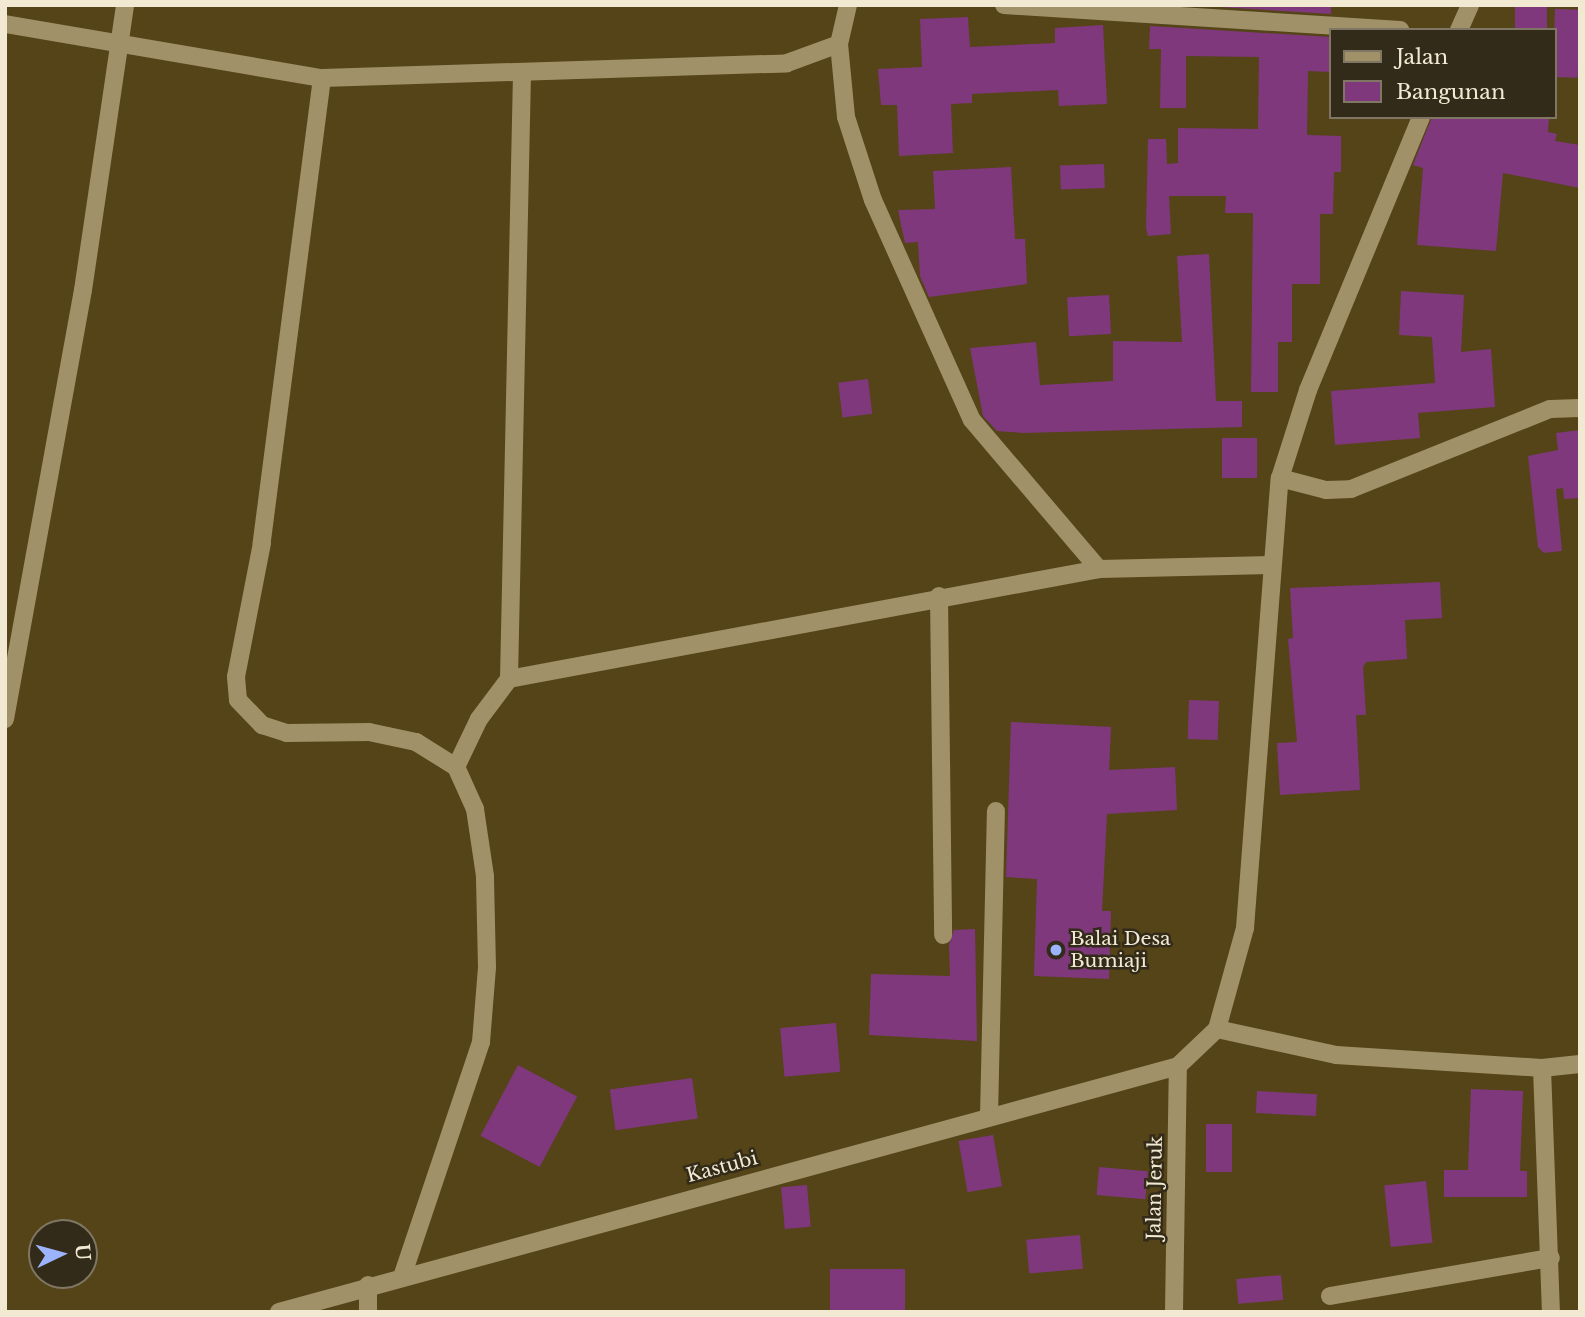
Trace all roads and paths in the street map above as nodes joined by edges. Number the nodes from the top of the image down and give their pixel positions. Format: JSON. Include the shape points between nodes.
{"nodes":[{"id":1,"x":125,"y":5,"type":"edge"},
{"id":2,"x":848,"y":5,"type":"edge"},
{"id":3,"x":1004,"y":5,"type":"edge"},
{"id":4,"x":1470,"y":5,"type":"edge"},
{"id":5,"x":5,"y":24,"type":"edge"},
{"id":6,"x":1368,"y":28,"type":"edge"},
{"id":7,"x":1460,"y":28,"type":"edge"},
{"id":8,"x":121,"y":41,"type":"junction"},
{"id":9,"x":839,"y":44,"type":"junction"},
{"id":10,"x":522,"y":72,"type":"junction"},
{"id":11,"x":322,"y":78,"type":"junction"},
{"id":12,"x":1420,"y":119,"type":"edge"},
{"id":13,"x":1580,"y":408,"type":"edge"},
{"id":14,"x":1280,"y":478,"type":"junction"},
{"id":15,"x":1270,"y":565,"type":"junction"},
{"id":16,"x":1099,"y":569,"type":"junction"},
{"id":17,"x":939,"y":596,"type":"junction"},
{"id":18,"x":509,"y":679,"type":"junction"},
{"id":19,"x":5,"y":719,"type":"edge"},
{"id":20,"x":456,"y":767,"type":"junction"},
{"id":21,"x":996,"y":811,"type":"dead end"},
{"id":22,"x":943,"y":935,"type":"dead end"},
{"id":23,"x":1217,"y":1030,"type":"junction"},
{"id":24,"x":1580,"y":1064,"type":"edge"},
{"id":25,"x":1178,"y":1066,"type":"junction"},
{"id":26,"x":1542,"y":1069,"type":"junction"},
{"id":27,"x":989,"y":1116,"type":"junction"},
{"id":28,"x":1551,"y":1258,"type":"junction"},
{"id":29,"x":402,"y":1277,"type":"junction"},
{"id":30,"x":368,"y":1285,"type":"junction"},
{"id":31,"x":1330,"y":1296,"type":"dead end"},
{"id":32,"x":279,"y":1312,"type":"edge"},
{"id":33,"x":368,"y":1312,"type":"edge"},
{"id":34,"x":1174,"y":1312,"type":"edge"},
{"id":35,"x":1551,"y":1312,"type":"edge"}],
"edges":[{"from":1,"to":8,"type":"street"},
{"from":2,"to":9,"type":"street"},
{"from":3,"to":6,"type":"street"},
{"from":4,"to":7,"type":"street"},
{"from":5,"to":8,"type":"street"},
{"from":8,"to":11,"type":"street"},
{"from":8,"to":19,"type":"street","via":[[83,290]]},
{"from":9,"to":10,"type":"street","via":[[787,63]]},
{"from":9,"to":16,"type":"street","via":[[846,117],[873,200],[972,419]]},
{"from":10,"to":11,"type":"street"},
{"from":10,"to":18,"type":"street"},
{"from":11,"to":20,"type":"street","via":[[262,543],[236,677],[238,700],[262,725],[287,733],[369,732],[416,741]]},
{"from":12,"to":14,"type":"street","via":[[1308,390]]},
{"from":13,"to":14,"type":"street","via":[[1550,409],[1351,489],[1326,489]]},
{"from":14,"to":15,"type":"street"},
{"from":15,"to":16,"type":"street"},
{"from":15,"to":23,"type":"street","via":[[1257,817],[1244,928]]},
{"from":16,"to":17,"type":"street"},
{"from":17,"to":18,"type":"street"},
{"from":17,"to":22,"type":"street"},
{"from":18,"to":20,"type":"street","via":[[480,719]]},
{"from":20,"to":29,"type":"street","via":[[475,809],[485,876],[487,967],[481,1042]]},
{"from":21,"to":27,"type":"street"},
{"from":23,"to":25,"type":"street"},
{"from":23,"to":26,"type":"street","via":[[1336,1055]]},
{"from":24,"to":26,"type":"street"},
{"from":25,"to":27,"type":"street","name":"Kastubi"},
{"from":25,"to":34,"type":"street","name":"Jalan Jeruk"},
{"from":26,"to":28,"type":"street"},
{"from":27,"to":29,"type":"street","name":"Kastubi"},
{"from":28,"to":31,"type":"street"},
{"from":28,"to":35,"type":"street"},
{"from":29,"to":30,"type":"street","name":"Kastubi"},
{"from":30,"to":32,"type":"street","name":"Kastubi"},
{"from":30,"to":33,"type":"street"}]}
